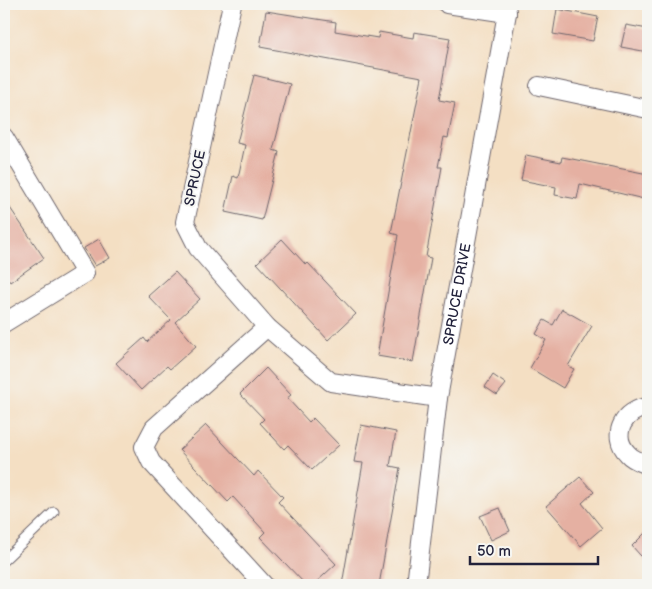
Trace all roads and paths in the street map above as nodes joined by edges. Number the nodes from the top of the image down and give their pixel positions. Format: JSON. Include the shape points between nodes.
{"nodes":[{"id":1,"x":232,"y":4,"type":"edge"},
{"id":2,"x":447,"y":4,"type":"edge"},
{"id":3,"x":507,"y":9,"type":"edge"},
{"id":4,"x":539,"y":86,"type":"dead end"},
{"id":5,"x":648,"y":109,"type":"edge"},
{"id":6,"x":4,"y":137,"type":"edge"},
{"id":7,"x":4,"y":323,"type":"edge"},
{"id":8,"x":267,"y":327,"type":"junction"},
{"id":9,"x":438,"y":398,"type":"junction"},
{"id":10,"x":648,"y":407,"type":"edge"},
{"id":11,"x":648,"y":465,"type":"edge"},
{"id":12,"x":54,"y":512,"type":"dead end"},
{"id":13,"x":4,"y":560,"type":"edge"},
{"id":14,"x":264,"y":585,"type":"edge"},
{"id":15,"x":416,"y":585,"type":"edge"}],
"edges":[{"from":1,"to":8,"type":"street","name":"SPRUCE","via":[[185,222],[198,248]]},
{"from":2,"to":3,"type":"street"},
{"from":3,"to":9,"type":"street","name":"SPRUCE DRIVE"},
{"from":4,"to":5,"type":"street"},
{"from":6,"to":7,"type":"street","via":[[85,273]]},
{"from":8,"to":9,"type":"street","name":"SPRUCE","via":[[331,382]]},
{"from":8,"to":14,"type":"street","via":[[154,428],[144,447],[151,462]]},
{"from":9,"to":15,"type":"street","name":"SPRUCE DRIVE"},
{"from":10,"to":11,"type":"street","via":[[632,411],[625,418],[619,435],[632,459]]},
{"from":12,"to":13,"type":"lane"}]}
